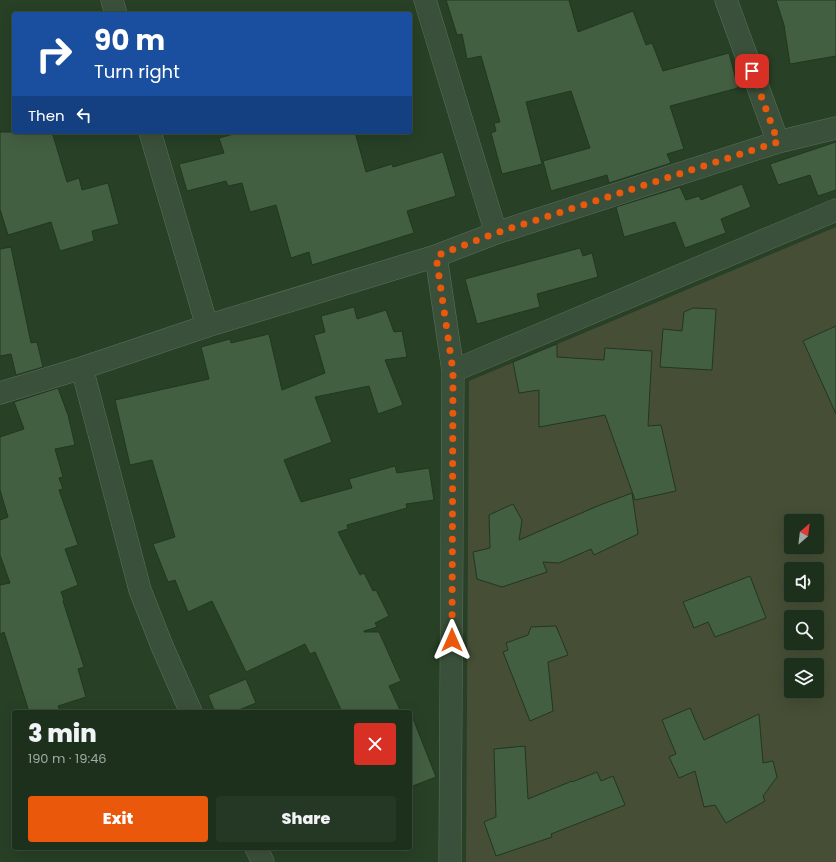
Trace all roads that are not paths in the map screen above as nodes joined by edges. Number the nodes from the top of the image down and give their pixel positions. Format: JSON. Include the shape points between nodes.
{"nodes":[{"id":1,"x":112,"y":0,"type":"edge"},
{"id":2,"x":425,"y":0,"type":"edge"},
{"id":3,"x":726,"y":0,"type":"edge"},
{"id":4,"x":115,"y":12,"type":"edge"},
{"id":5,"x":836,"y":128,"type":"edge"},
{"id":6,"x":151,"y":134,"type":"edge"},
{"id":7,"x":778,"y":142,"type":"junction"},
{"id":8,"x":836,"y":210,"type":"edge"},
{"id":9,"x":496,"y":233,"type":"junction"},
{"id":10,"x":436,"y":256,"type":"junction"},
{"id":11,"x":206,"y":326,"type":"junction"},
{"id":12,"x":82,"y":368,"type":"junction"},
{"id":13,"x":453,"y":371,"type":"junction"},
{"id":14,"x":0,"y":393,"type":"edge"},
{"id":15,"x":190,"y":710,"type":"edge"},
{"id":16,"x":257,"y":850,"type":"edge"},
{"id":17,"x":263,"y":862,"type":"edge"},
{"id":18,"x":450,"y":862,"type":"edge"}],
"edges":[{"from":1,"to":4,"type":"street"},
{"from":2,"to":9,"type":"street"},
{"from":3,"to":7,"type":"street"},
{"from":5,"to":7,"type":"street"},
{"from":6,"to":11,"type":"street"},
{"from":7,"to":9,"type":"street"},
{"from":8,"to":13,"type":"street"},
{"from":9,"to":10,"type":"street"},
{"from":10,"to":11,"type":"street"},
{"from":10,"to":13,"type":"street"},
{"from":11,"to":12,"type":"street"},
{"from":12,"to":14,"type":"street"},
{"from":12,"to":15,"type":"street","via":[[140,590]]},
{"from":13,"to":18,"type":"street"},
{"from":16,"to":17,"type":"street"}]}
